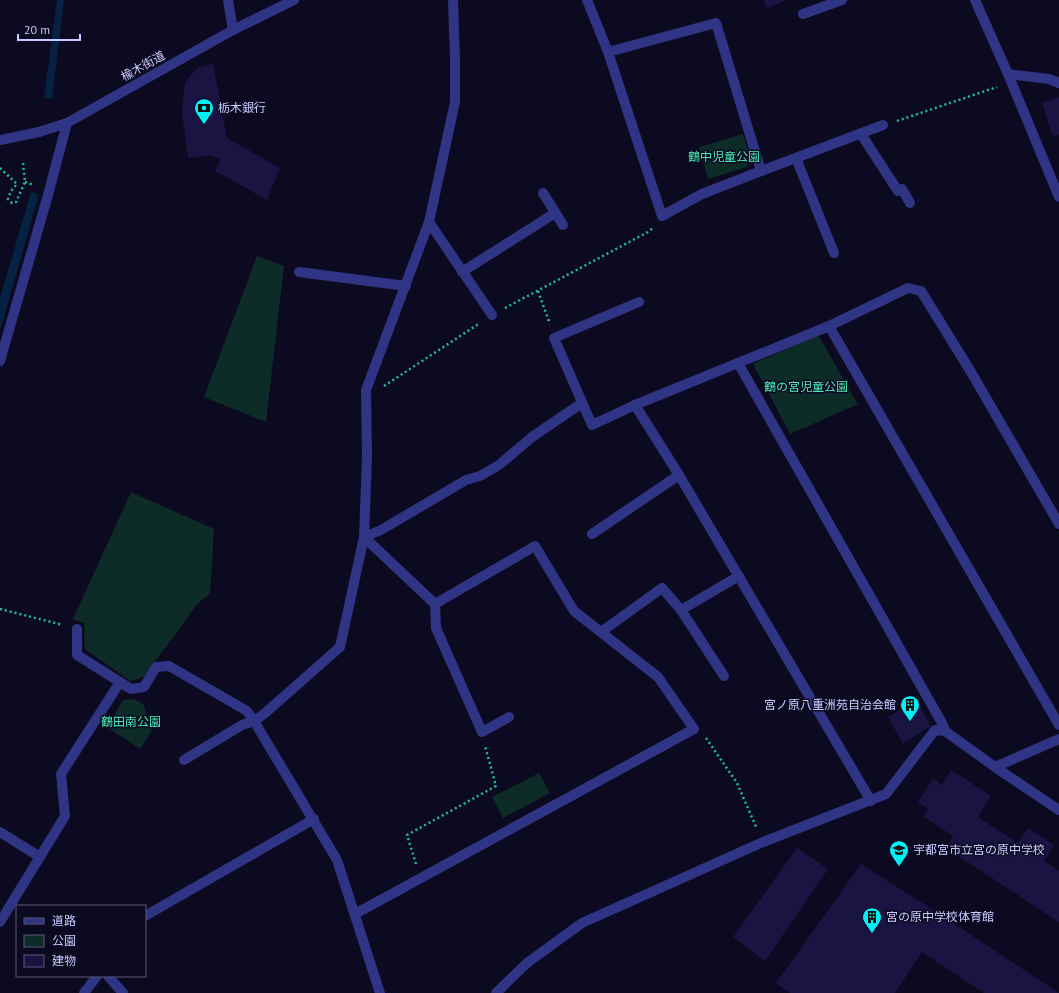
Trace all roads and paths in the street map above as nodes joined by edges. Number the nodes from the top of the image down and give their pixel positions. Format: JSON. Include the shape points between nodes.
{"nodes":[{"id":1,"x":228,"y":0,"type":"edge"},
{"id":2,"x":294,"y":0,"type":"edge"},
{"id":3,"x":453,"y":0,"type":"edge"},
{"id":4,"x":587,"y":0,"type":"edge"},
{"id":5,"x":842,"y":0,"type":"edge"},
{"id":6,"x":975,"y":0,"type":"edge"},
{"id":7,"x":803,"y":14,"type":"dead end"},
{"id":8,"x":233,"y":30,"type":"junction"},
{"id":9,"x":608,"y":52,"type":"junction"},
{"id":10,"x":1010,"y":78,"type":"junction"},
{"id":11,"x":1059,"y":83,"type":"edge"},
{"id":12,"x":67,"y":123,"type":"junction"},
{"id":13,"x":884,"y":125,"type":"joint"},
{"id":14,"x":861,"y":134,"type":"junction"},
{"id":15,"x":0,"y":140,"type":"edge"},
{"id":16,"x":796,"y":158,"type":"junction"},
{"id":17,"x":22,"y":163,"type":"dead end"},
{"id":18,"x":0,"y":168,"type":"edge"},
{"id":19,"x":761,"y":171,"type":"junction"},
{"id":20,"x":543,"y":193,"type":"dead end"},
{"id":21,"x":1059,"y":197,"type":"edge"},
{"id":22,"x":910,"y":203,"type":"dead end"},
{"id":23,"x":555,"y":212,"type":"junction"},
{"id":24,"x":662,"y":216,"type":"junction"},
{"id":25,"x":429,"y":222,"type":"junction"},
{"id":26,"x":563,"y":225,"type":"dead end"},
{"id":27,"x":834,"y":252,"type":"dead end"},
{"id":28,"x":299,"y":272,"type":"dead end"},
{"id":29,"x":462,"y":272,"type":"junction"},
{"id":30,"x":406,"y":286,"type":"junction"},
{"id":31,"x":538,"y":291,"type":"junction"},
{"id":32,"x":639,"y":302,"type":"dead end"},
{"id":33,"x":492,"y":315,"type":"junction"},
{"id":34,"x":829,"y":326,"type":"junction"},
{"id":35,"x":556,"y":337,"type":"junction"},
{"id":36,"x":0,"y":361,"type":"edge"},
{"id":37,"x":738,"y":363,"type":"junction"},
{"id":38,"x":366,"y":398,"type":"junction"},
{"id":39,"x":582,"y":403,"type":"junction"},
{"id":40,"x":635,"y":405,"type":"junction"},
{"id":41,"x":679,"y":475,"type":"junction"},
{"id":42,"x":1059,"y":524,"type":"edge"},
{"id":43,"x":592,"y":534,"type":"dead end"},
{"id":44,"x":364,"y":537,"type":"junction"},
{"id":45,"x":739,"y":576,"type":"junction"},
{"id":46,"x":435,"y":604,"type":"junction"},
{"id":47,"x":0,"y":609,"type":"edge"},
{"id":48,"x":681,"y":610,"type":"junction"},
{"id":49,"x":77,"y":629,"type":"joint"},
{"id":50,"x":601,"y":632,"type":"junction"},
{"id":51,"x":724,"y":676,"type":"dead end"},
{"id":52,"x":120,"y":682,"type":"junction"},
{"id":53,"x":509,"y":717,"type":"dead end"},
{"id":54,"x":254,"y":721,"type":"junction"},
{"id":55,"x":1059,"y":725,"type":"edge"},
{"id":56,"x":694,"y":729,"type":"junction"},
{"id":57,"x":945,"y":731,"type":"junction"},
{"id":58,"x":482,"y":732,"type":"junction"},
{"id":59,"x":1059,"y":739,"type":"edge"},
{"id":60,"x":184,"y":760,"type":"dead end"},
{"id":61,"x":995,"y":767,"type":"junction"},
{"id":62,"x":871,"y":801,"type":"junction"},
{"id":63,"x":1059,"y":810,"type":"edge"},
{"id":64,"x":314,"y":819,"type":"junction"},
{"id":65,"x":0,"y":832,"type":"edge"},
{"id":66,"x":763,"y":842,"type":"junction"},
{"id":67,"x":40,"y":857,"type":"junction"},
{"id":68,"x":421,"y":878,"type":"junction"},
{"id":69,"x":355,"y":914,"type":"junction"},
{"id":70,"x":146,"y":915,"type":"edge"},
{"id":71,"x":0,"y":922,"type":"edge"},
{"id":72,"x":96,"y":977,"type":"edge"},
{"id":73,"x":109,"y":977,"type":"edge"},
{"id":74,"x":84,"y":993,"type":"edge"},
{"id":75,"x":123,"y":993,"type":"edge"},
{"id":76,"x":380,"y":993,"type":"edge"},
{"id":77,"x":496,"y":993,"type":"edge"}],
"edges":[{"from":1,"to":8,"type":"street"},
{"from":2,"to":8,"type":"street","name":"楡木街道"},
{"from":3,"to":25,"type":"street","via":[[455,102]]},
{"from":4,"to":9,"type":"street"},
{"from":5,"to":7,"type":"street"},
{"from":6,"to":10,"type":"street"},
{"from":8,"to":12,"type":"street","name":"楡木街道"},
{"from":9,"to":19,"type":"street","via":[[716,23]]},
{"from":9,"to":24,"type":"street"},
{"from":10,"to":11,"type":"street","via":[[1049,79]]},
{"from":10,"to":13,"type":"path"},
{"from":10,"to":21,"type":"street"},
{"from":12,"to":15,"type":"street","name":"楡木街道"},
{"from":12,"to":36,"type":"street"},
{"from":13,"to":14,"type":"street"},
{"from":14,"to":16,"type":"street"},
{"from":14,"to":22,"type":"street","via":[[898,190],[902,189]]},
{"from":16,"to":19,"type":"street"},
{"from":16,"to":27,"type":"street"},
{"from":17,"to":18,"type":"path","via":[[25,182],[16,202],[8,199],[17,184]]},
{"from":19,"to":24,"type":"street","via":[[702,194]]},
{"from":20,"to":23,"type":"street"},
{"from":23,"to":26,"type":"street"},
{"from":23,"to":29,"type":"street"},
{"from":24,"to":31,"type":"path","via":[[657,225],[648,232]]},
{"from":25,"to":29,"type":"street"},
{"from":25,"to":30,"type":"street"},
{"from":28,"to":30,"type":"street"},
{"from":29,"to":33,"type":"street"},
{"from":30,"to":38,"type":"street","via":[[366,390]]},
{"from":31,"to":33,"type":"path"},
{"from":31,"to":35,"type":"path"},
{"from":32,"to":35,"type":"street"},
{"from":33,"to":38,"type":"path"},
{"from":34,"to":37,"type":"street"},
{"from":34,"to":42,"type":"street","via":[[908,288],[921,291]]},
{"from":34,"to":55,"type":"street"},
{"from":35,"to":39,"type":"street","via":[[554,338]]},
{"from":37,"to":40,"type":"street"},
{"from":37,"to":57,"type":"street"},
{"from":38,"to":44,"type":"street"},
{"from":39,"to":40,"type":"street","via":[[592,425]]},
{"from":39,"to":44,"type":"street","via":[[532,437],[499,465],[480,476],[466,480],[381,530]]},
{"from":40,"to":41,"type":"street"},
{"from":41,"to":43,"type":"street"},
{"from":41,"to":45,"type":"street"},
{"from":44,"to":46,"type":"street"},
{"from":44,"to":54,"type":"street","via":[[340,647]]},
{"from":45,"to":48,"type":"street"},
{"from":45,"to":62,"type":"street"},
{"from":46,"to":50,"type":"street","via":[[535,546],[574,611]]},
{"from":46,"to":58,"type":"street","via":[[436,628]]},
{"from":47,"to":49,"type":"path"},
{"from":48,"to":50,"type":"street","via":[[662,588]]},
{"from":48,"to":51,"type":"street"},
{"from":49,"to":52,"type":"street","via":[[77,655]]},
{"from":50,"to":56,"type":"street","via":[[658,677]]},
{"from":52,"to":54,"type":"street","via":[[130,690],[144,687],[156,667],[168,666],[247,711]]},
{"from":52,"to":67,"type":"street","via":[[61,774],[65,816]]},
{"from":53,"to":58,"type":"street"},
{"from":54,"to":60,"type":"street","via":[[242,725]]},
{"from":54,"to":64,"type":"street"},
{"from":56,"to":66,"type":"path","via":[[701,732],[737,783]]},
{"from":56,"to":68,"type":"street"},
{"from":57,"to":61,"type":"street"},
{"from":57,"to":62,"type":"street","via":[[935,730],[886,794]]},
{"from":58,"to":68,"type":"path","via":[[496,786],[407,835]]},
{"from":59,"to":61,"type":"street"},
{"from":61,"to":63,"type":"street"},
{"from":62,"to":66,"type":"street"},
{"from":64,"to":69,"type":"street","via":[[338,860]]},
{"from":64,"to":70,"type":"street"},
{"from":65,"to":67,"type":"street"},
{"from":66,"to":77,"type":"street","via":[[582,923],[527,963]]},
{"from":67,"to":71,"type":"street"},
{"from":68,"to":69,"type":"street"},
{"from":69,"to":76,"type":"street"},
{"from":72,"to":74,"type":"street"},
{"from":73,"to":75,"type":"street"}]}
